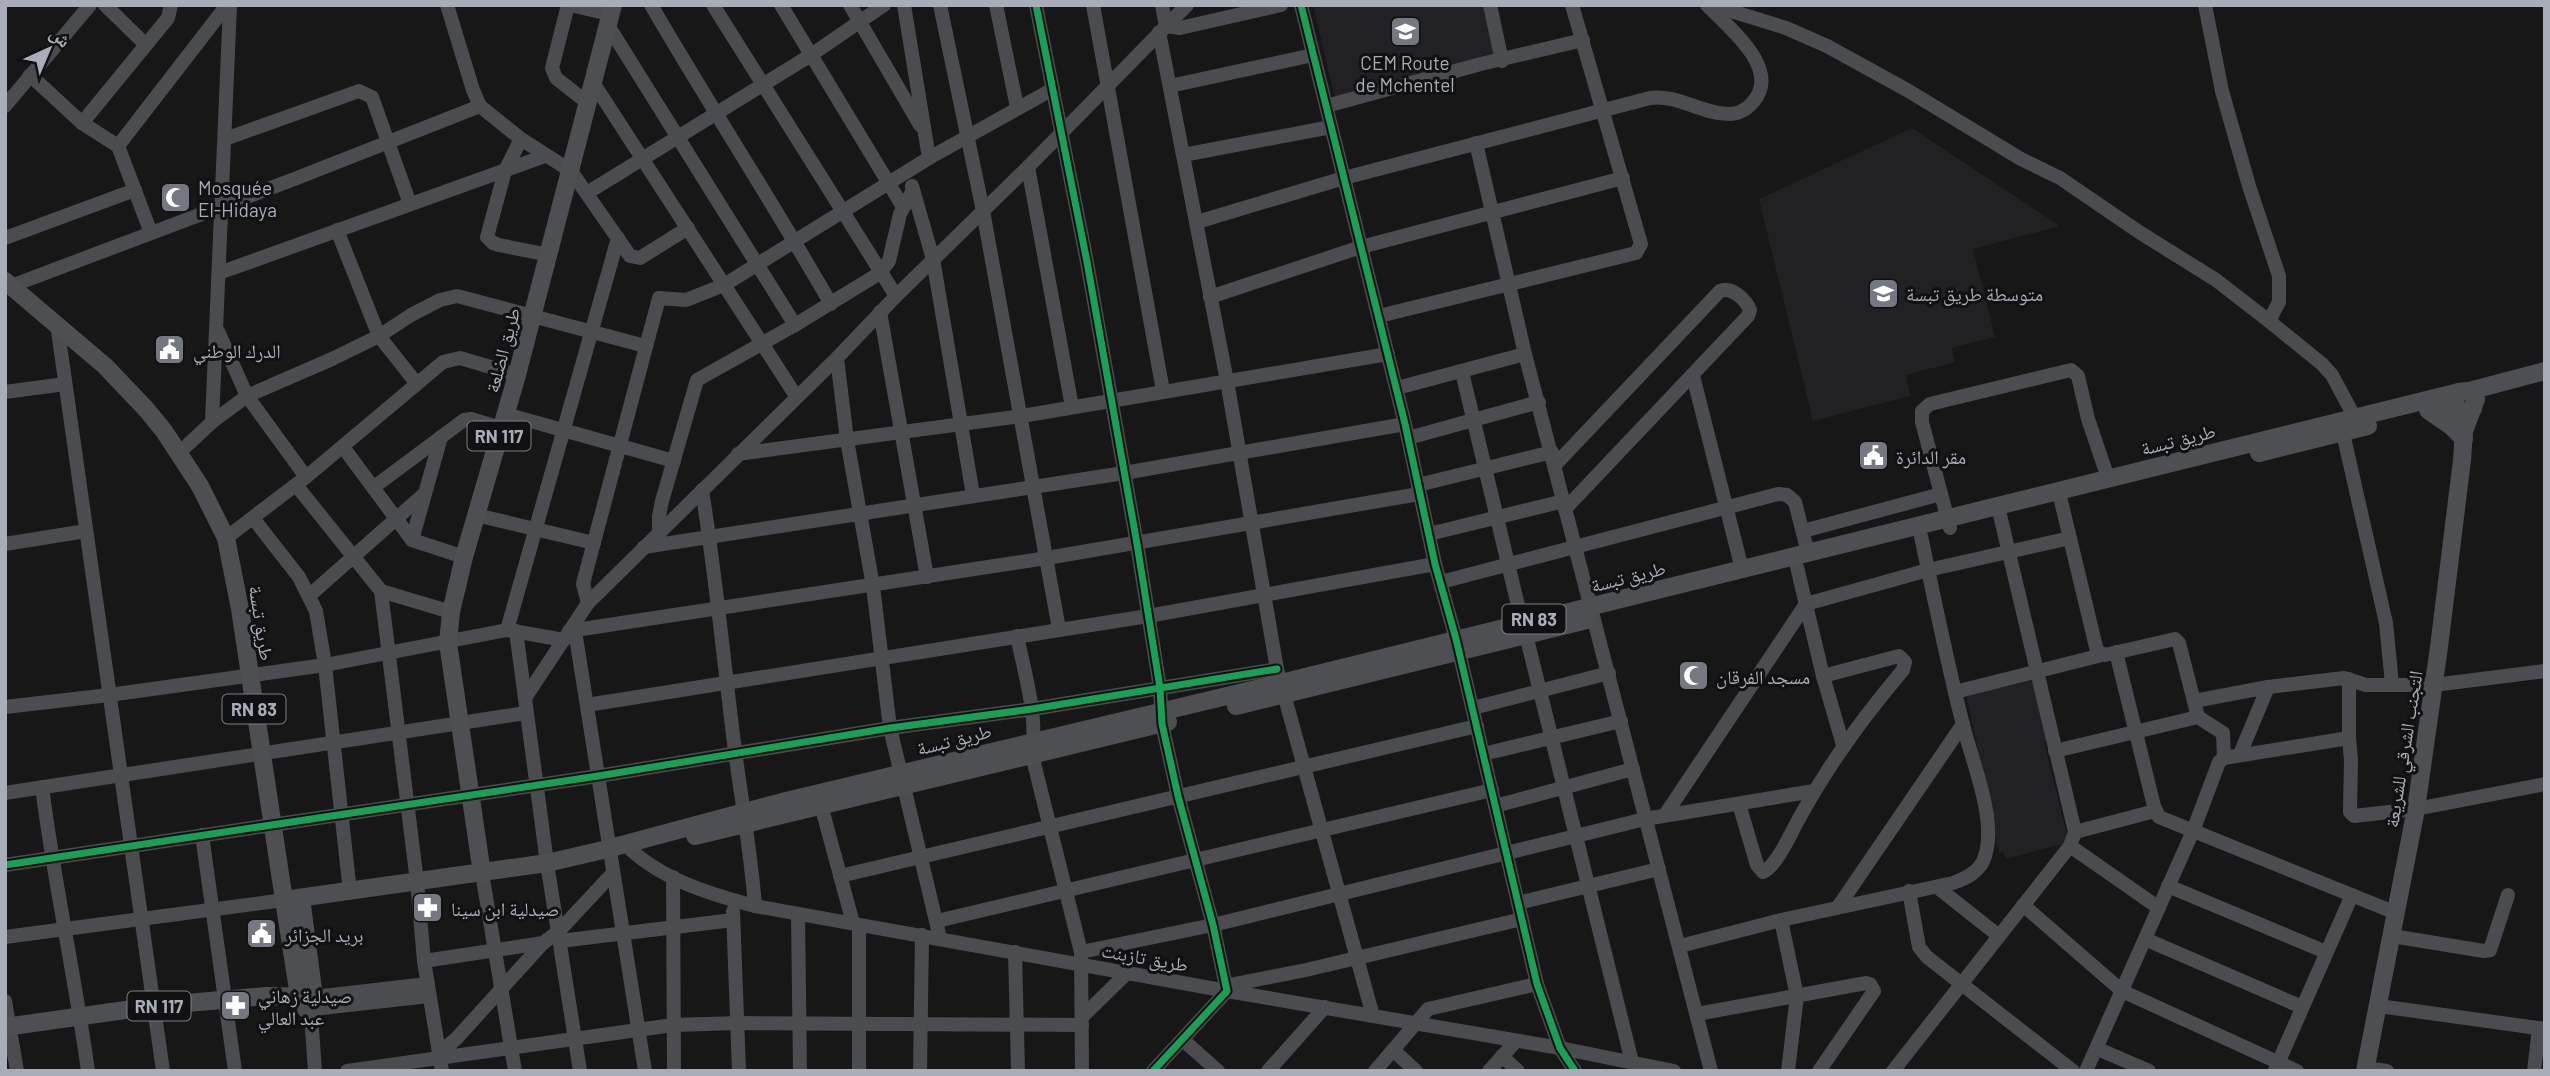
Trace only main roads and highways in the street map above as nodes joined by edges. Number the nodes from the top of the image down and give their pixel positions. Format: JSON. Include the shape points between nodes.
{"nodes":[{"id":1,"x":610,"y":15,"type":"edge"},
{"id":2,"x":8,"y":284,"type":"edge"},
{"id":3,"x":2545,"y":371,"type":"edge"},
{"id":4,"x":2545,"y":382,"type":"edge"},
{"id":5,"x":2465,"y":402,"type":"junction"},
{"id":6,"x":2428,"y":410,"type":"junction"},
{"id":7,"x":2316,"y":433,"type":"junction"},
{"id":8,"x":2464,"y":435,"type":"junction"},
{"id":9,"x":2245,"y":450,"type":"junction"},
{"id":10,"x":1948,"y":523,"type":"junction"},
{"id":11,"x":1802,"y":560,"type":"junction"},
{"id":12,"x":1593,"y":613,"type":"junction"},
{"id":13,"x":901,"y":780,"type":"junction"},
{"id":14,"x":746,"y":818,"type":"junction"},
{"id":15,"x":482,"y":873,"type":"junction"},
{"id":16,"x":293,"y":899,"type":"junction"},
{"id":17,"x":7,"y":1027,"type":"edge"},
{"id":18,"x":2366,"y":1069,"type":"edge"}],
"edges":[{"from":1,"to":15,"type":"main road","name":"طريق الضلعة","number":"RN 117","via":[[451,612],[448,643]]},
{"from":2,"to":16,"type":"main road","name":"طريق تبسة","number":"RN 83","via":[[105,366],[146,408],[200,486],[226,538],[273,824]]},
{"from":3,"to":5,"type":"main road","name":"طريق تبسة","number":"RN 83"},
{"from":4,"to":5,"type":"main road","name":"طريق تبسة","number":"RN 83"},
{"from":5,"to":6,"type":"main road","name":"طريق تبسة","number":"RN 83"},
{"from":5,"to":7,"type":"main road","name":"طريق تبسة","number":"RN 83","via":[[2355,418]]},
{"from":5,"to":8,"type":"main road","name":"التجنب الشرقي للشريعة"},
{"from":6,"to":7,"type":"main road","name":"طريق تبسة","number":"RN 83","via":[[2343,433]]},
{"from":6,"to":8,"type":"main road"},
{"from":7,"to":9,"type":"main road","name":"طريق تبسة","number":"RN 83"},
{"from":8,"to":18,"type":"main road","name":"التجنب الشرقي للشريعة","via":[[2416,808]]},
{"from":9,"to":10,"type":"main road","name":"طريق تبسة","number":"RN 83","via":[[2108,478]]},
{"from":9,"to":10,"type":"main road","name":"طريق تبسة","number":"RN 83","via":[[2000,516]]},
{"from":10,"to":11,"type":"main road","name":"طريق تبسة","number":"RN 83"},
{"from":10,"to":11,"type":"main road","name":"طريق تبسة","number":"RN 83","via":[[1921,536]]},
{"from":11,"to":12,"type":"main road","name":"طريق تبسة","number":"RN 83"},
{"from":11,"to":12,"type":"main road","name":"طريق تبسة","number":"RN 83","via":[[1742,569]]},
{"from":12,"to":13,"type":"main road","name":"طريق تبسة","number":"RN 83","via":[[1281,682],[1162,718]]},
{"from":13,"to":14,"type":"main road","name":"طريق تبسة","number":"RN 83"},
{"from":13,"to":14,"type":"main road","name":"طريق تبسة","number":"RN 83","via":[[821,805]]},
{"from":14,"to":15,"type":"main road","name":"طريق تبسة","number":"RN 83"},
{"from":15,"to":16,"type":"main road","name":"طريق تبسة","number":"RN 83"},
{"from":16,"to":17,"type":"main road","number":"RN 117","via":[[308,1003],[223,1000]]}]}
